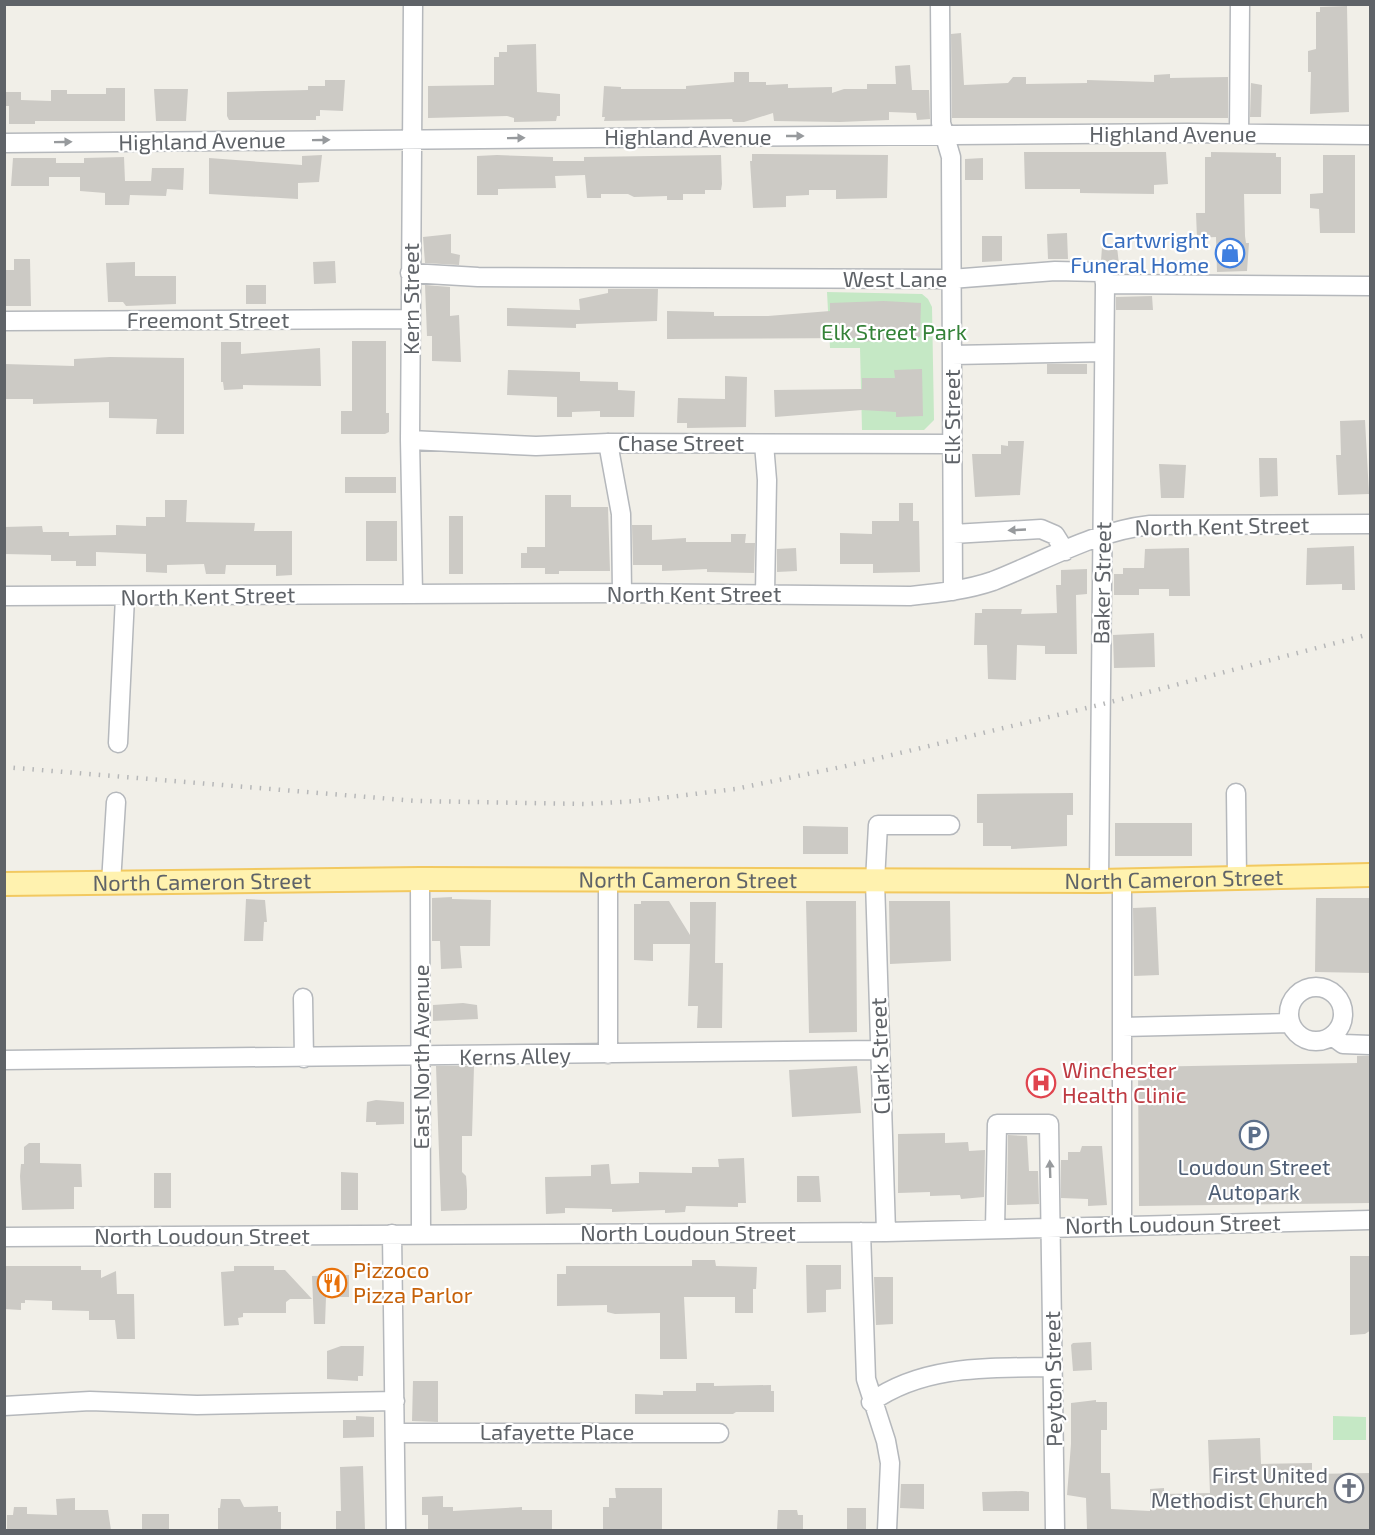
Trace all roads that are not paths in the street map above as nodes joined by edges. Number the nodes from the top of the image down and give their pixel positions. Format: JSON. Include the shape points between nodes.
{"nodes":[{"id":1,"x":413,"y":4,"type":"edge"},
{"id":2,"x":940,"y":4,"type":"edge"},
{"id":3,"x":1240,"y":4,"type":"edge"},
{"id":4,"x":1239,"y":133,"type":"junction"},
{"id":5,"x":944,"y":135,"type":"junction"},
{"id":6,"x":1371,"y":135,"type":"edge"},
{"id":7,"x":411,"y":139,"type":"junction"},
{"id":8,"x":4,"y":143,"type":"edge"},
{"id":9,"x":410,"y":273,"type":"junction"},
{"id":10,"x":951,"y":279,"type":"junction"},
{"id":11,"x":1105,"y":284,"type":"junction"},
{"id":12,"x":1371,"y":286,"type":"edge"},
{"id":13,"x":411,"y":319,"type":"junction"},
{"id":14,"x":4,"y":321,"type":"edge"},
{"id":15,"x":1102,"y":352,"type":"junction"},
{"id":16,"x":952,"y":355,"type":"junction"},
{"id":17,"x":410,"y":440,"type":"junction"},
{"id":18,"x":608,"y":443,"type":"junction"},
{"id":19,"x":764,"y":444,"type":"junction"},
{"id":20,"x":952,"y":444,"type":"junction"},
{"id":21,"x":1371,"y":524,"type":"edge"},
{"id":22,"x":953,"y":534,"type":"junction"},
{"id":23,"x":1103,"y":536,"type":"junction"},
{"id":24,"x":1065,"y":551,"type":"junction"},
{"id":25,"x":953,"y":591,"type":"junction"},
{"id":26,"x":622,"y":593,"type":"junction"},
{"id":27,"x":413,"y":594,"type":"junction"},
{"id":28,"x":765,"y":594,"type":"junction"},
{"id":29,"x":4,"y":596,"type":"edge"},
{"id":30,"x":125,"y":597,"type":"junction"},
{"id":31,"x":118,"y":743,"type":"dead end"},
{"id":32,"x":1236,"y":793,"type":"dead end"},
{"id":33,"x":116,"y":802,"type":"dead end"},
{"id":34,"x":950,"y":825,"type":"dead end"},
{"id":35,"x":1371,"y":875,"type":"edge"},
{"id":36,"x":1237,"y":878,"type":"junction"},
{"id":37,"x":420,"y":879,"type":"junction"},
{"id":38,"x":608,"y":879,"type":"junction"},
{"id":39,"x":1122,"y":880,"type":"junction"},
{"id":40,"x":875,"y":881,"type":"junction"},
{"id":41,"x":1099,"y":881,"type":"junction"},
{"id":42,"x":111,"y":883,"type":"junction"},
{"id":43,"x":4,"y":884,"type":"edge"},
{"id":44,"x":303,"y":998,"type":"dead end"},
{"id":45,"x":1290,"y":1023,"type":"junction"},
{"id":46,"x":1122,"y":1027,"type":"junction"},
{"id":47,"x":1332,"y":1036,"type":"junction"},
{"id":48,"x":1371,"y":1045,"type":"edge"},
{"id":49,"x":880,"y":1050,"type":"junction"},
{"id":50,"x":608,"y":1054,"type":"junction"},
{"id":51,"x":422,"y":1057,"type":"junction"},
{"id":52,"x":304,"y":1058,"type":"junction"},
{"id":53,"x":4,"y":1060,"type":"edge"},
{"id":54,"x":1371,"y":1220,"type":"edge"},
{"id":55,"x":1122,"y":1226,"type":"junction"},
{"id":56,"x":1051,"y":1227,"type":"junction"},
{"id":57,"x":995,"y":1229,"type":"junction"},
{"id":58,"x":861,"y":1232,"type":"junction"},
{"id":59,"x":886,"y":1232,"type":"junction"},
{"id":60,"x":392,"y":1234,"type":"junction"},
{"id":61,"x":421,"y":1235,"type":"junction"},
{"id":62,"x":4,"y":1237,"type":"edge"},
{"id":63,"x":1053,"y":1367,"type":"junction"},
{"id":64,"x":395,"y":1401,"type":"junction"},
{"id":65,"x":871,"y":1402,"type":"junction"},
{"id":66,"x":4,"y":1406,"type":"edge"},
{"id":67,"x":395,"y":1433,"type":"junction"},
{"id":68,"x":719,"y":1433,"type":"dead end"},
{"id":69,"x":396,"y":1530,"type":"edge"},
{"id":70,"x":887,"y":1530,"type":"edge"},
{"id":71,"x":1055,"y":1530,"type":"edge"}],
"edges":[{"from":1,"to":7,"type":"street","name":"Kern Street"},
{"from":2,"to":5,"type":"street","name":"Elk Street","via":[[940,110]]},
{"from":3,"to":4,"type":"street"},
{"from":4,"to":5,"type":"street","name":"Highland Avenue"},
{"from":4,"to":6,"type":"street","name":"Highland Avenue"},
{"from":7,"to":5,"type":"street","name":"Highland Avenue","one_way":true},
{"from":5,"to":10,"type":"street","name":"Elk Street","via":[[951,157]]},
{"from":8,"to":7,"type":"street","name":"Highland Avenue","one_way":true},
{"from":7,"to":9,"type":"street","name":"Kern Street"},
{"from":9,"to":10,"type":"street","name":"West Lane","via":[[478,277]]},
{"from":9,"to":13,"type":"street","name":"Kern Street"},
{"from":10,"to":11,"type":"street","name":"West Lane","via":[[1055,271],[1100,272]]},
{"from":10,"to":16,"type":"street","name":"Elk Street"},
{"from":11,"to":12,"type":"street","name":"West Lane"},
{"from":11,"to":15,"type":"street","name":"Baker Street"},
{"from":13,"to":14,"type":"street","name":"Freemont Street"},
{"from":13,"to":17,"type":"street","name":"Kern Street"},
{"from":15,"to":16,"type":"street"},
{"from":15,"to":23,"type":"street","name":"Baker Street"},
{"from":16,"to":20,"type":"street","name":"Elk Street"},
{"from":17,"to":18,"type":"street","name":"Chase Street","via":[[536,446]]},
{"from":17,"to":27,"type":"street","name":"Kern Street"},
{"from":18,"to":19,"type":"street","name":"Chase Street"},
{"from":18,"to":26,"type":"street","via":[[621,514]]},
{"from":19,"to":20,"type":"street","name":"Chase Street"},
{"from":19,"to":28,"type":"street"},
{"from":20,"to":22,"type":"street","name":"Elk Street"},
{"from":21,"to":23,"type":"street","name":"North Kent Street","via":[[1150,525],[1123,528]]},
{"from":24,"to":22,"type":"street","one_way":true,"via":[[1054,535],[1041,529]]},
{"from":22,"to":25,"type":"street","name":"Elk Street"},
{"from":23,"to":24,"type":"street","name":"North Kent Street"},
{"from":23,"to":41,"type":"street","name":"Baker Street"},
{"from":24,"to":25,"type":"street","name":"North Kent Street","via":[[990,582]]},
{"from":25,"to":28,"type":"street","name":"North Kent Street","via":[[910,596]]},
{"from":26,"to":27,"type":"street","name":"North Kent Street"},
{"from":26,"to":28,"type":"street","name":"North Kent Street"},
{"from":27,"to":30,"type":"street","name":"North Kent Street"},
{"from":29,"to":30,"type":"street","name":"North Kent Street"},
{"from":30,"to":31,"type":"street"},
{"from":32,"to":36,"type":"street"},
{"from":33,"to":42,"type":"street"},
{"from":34,"to":40,"type":"street","name":"Clark Street","via":[[878,825]]},
{"from":35,"to":36,"type":"main road","name":"North Cameron Street"},
{"from":36,"to":39,"type":"main road","name":"North Cameron Street"},
{"from":37,"to":38,"type":"main road","name":"North Cameron Street"},
{"from":37,"to":42,"type":"main road","name":"North Cameron Street"},
{"from":37,"to":51,"type":"street","name":"East North Avenue"},
{"from":38,"to":40,"type":"main road","name":"North Cameron Street"},
{"from":38,"to":50,"type":"street"},
{"from":39,"to":41,"type":"main road","name":"North Cameron Street"},
{"from":39,"to":46,"type":"street"},
{"from":40,"to":41,"type":"main road","name":"North Cameron Street"},
{"from":40,"to":49,"type":"street","name":"Clark Street"},
{"from":42,"to":43,"type":"main road","name":"North Cameron Street"},
{"from":44,"to":52,"type":"street"},
{"from":45,"to":46,"type":"street"},
{"from":45,"to":47,"type":"street","via":[[1308,1040]]},
{"from":45,"to":47,"type":"street","via":[[1290,1004],[1295,996],[1302,990],[1320,987],[1336,996],[1341,1004],[1341,1022]]},
{"from":46,"to":55,"type":"street"},
{"from":47,"to":48,"type":"street","via":[[1343,1044]]},
{"from":49,"to":50,"type":"street","name":"Kerns Alley"},
{"from":49,"to":59,"type":"street","name":"Clark Street"},
{"from":50,"to":51,"type":"street","name":"Kerns Alley"},
{"from":51,"to":52,"type":"street","name":"Kerns Alley"},
{"from":51,"to":61,"type":"street","name":"East North Avenue"},
{"from":52,"to":53,"type":"street","name":"Kerns Alley"},
{"from":54,"to":55,"type":"street","name":"North Loudoun Street"},
{"from":55,"to":56,"type":"street","name":"North Loudoun Street"},
{"from":56,"to":57,"type":"street","name":"North Loudoun Street"},
{"from":56,"to":57,"type":"street","name":"Peyton Street","one_way":true,"via":[[1049,1124],[997,1124]]},
{"from":56,"to":63,"type":"street","name":"Peyton Street"},
{"from":57,"to":59,"type":"street","name":"North Loudoun Street"},
{"from":58,"to":59,"type":"street","name":"North Loudoun Street"},
{"from":58,"to":61,"type":"street","name":"North Loudoun Street"},
{"from":58,"to":65,"type":"street","via":[[866,1379]]},
{"from":60,"to":61,"type":"street","name":"North Loudoun Street"},
{"from":60,"to":62,"type":"street","name":"North Loudoun Street"},
{"from":60,"to":64,"type":"street"},
{"from":63,"to":65,"type":"street","via":[[945,1372],[891,1388]]},
{"from":63,"to":71,"type":"street","name":"Peyton Street"},
{"from":64,"to":66,"type":"street","via":[[197,1405],[90,1401]]},
{"from":64,"to":67,"type":"street"},
{"from":65,"to":70,"type":"street","via":[[890,1463]]},
{"from":67,"to":68,"type":"street","name":"Lafayette Place"},
{"from":67,"to":69,"type":"street"}]}
